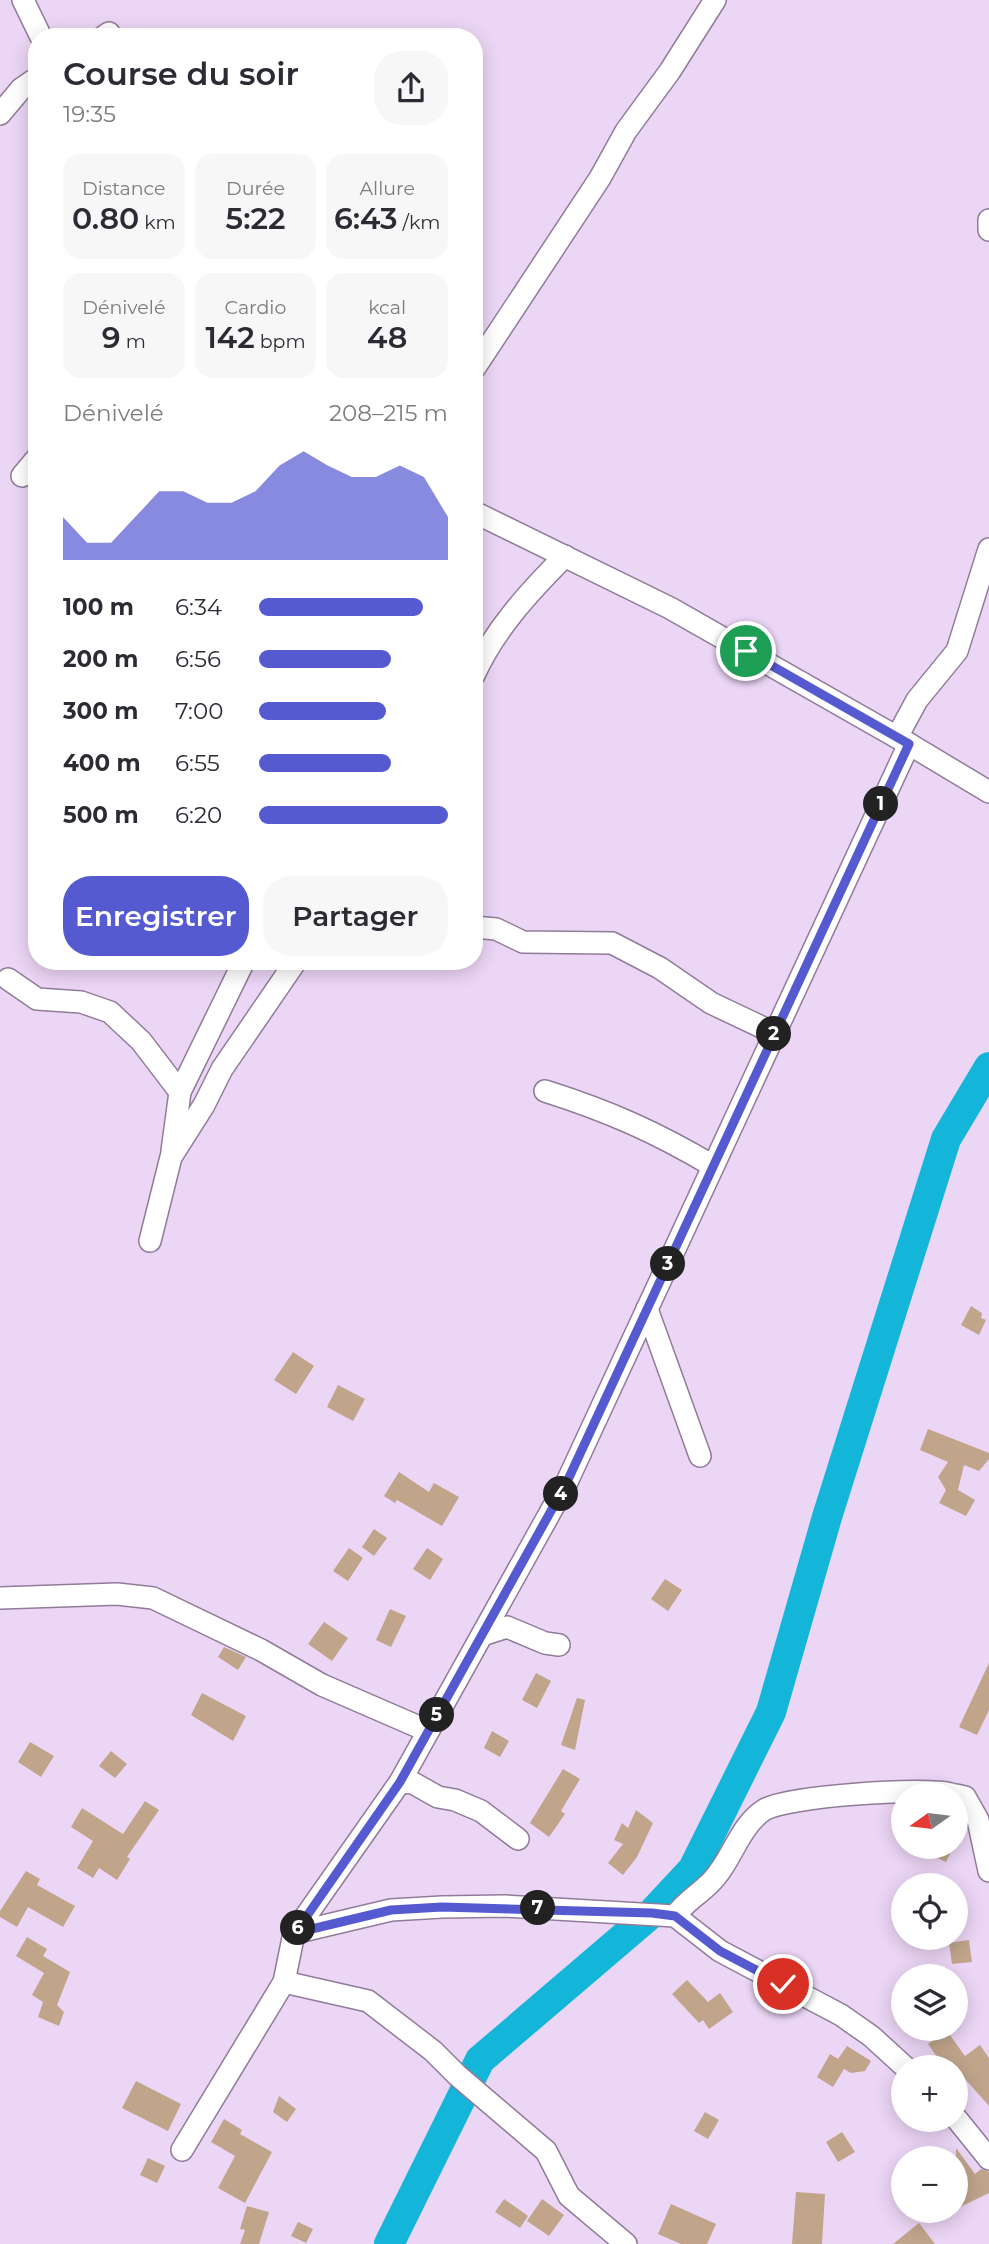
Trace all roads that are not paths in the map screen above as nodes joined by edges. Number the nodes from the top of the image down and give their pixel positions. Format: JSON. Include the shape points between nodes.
{"nodes":[{"id":1,"x":23,"y":0,"type":"edge"},
{"id":2,"x":715,"y":0,"type":"edge"},
{"id":3,"x":37,"y":28,"type":"edge"},
{"id":4,"x":28,"y":84,"type":"edge"},
{"id":5,"x":0,"y":114,"type":"edge"},
{"id":6,"x":989,"y":220,"type":"edge"},
{"id":7,"x":989,"y":230,"type":"edge"},
{"id":8,"x":483,"y":355,"type":"edge"},
{"id":9,"x":28,"y":469,"type":"edge"},
{"id":10,"x":22,"y":476,"type":"dead end"},
{"id":11,"x":483,"y":516,"type":"edge"},
{"id":12,"x":989,"y":549,"type":"edge"},
{"id":13,"x":565,"y":556,"type":"junction"},
{"id":14,"x":483,"y":656,"type":"edge"},
{"id":15,"x":903,"y":740,"type":"junction"},
{"id":16,"x":989,"y":792,"type":"edge"},
{"id":17,"x":483,"y":928,"type":"edge"},
{"id":18,"x":240,"y":970,"type":"edge"},
{"id":19,"x":290,"y":970,"type":"edge"},
{"id":20,"x":8,"y":979,"type":"dead end"},
{"id":21,"x":775,"y":1033,"type":"junction"},
{"id":22,"x":545,"y":1091,"type":"dead end"},
{"id":23,"x":180,"y":1092,"type":"junction"},
{"id":24,"x":172,"y":1157,"type":"junction"},
{"id":25,"x":713,"y":1166,"type":"junction"},
{"id":26,"x":150,"y":1241,"type":"dead end"},
{"id":27,"x":647,"y":1309,"type":"junction"},
{"id":28,"x":699,"y":1456,"type":"dead end"},
{"id":29,"x":0,"y":1598,"type":"edge"},
{"id":30,"x":482,"y":1635,"type":"junction"},
{"id":31,"x":559,"y":1645,"type":"dead end"},
{"id":32,"x":428,"y":1731,"type":"junction"},
{"id":33,"x":400,"y":1782,"type":"junction"},
{"id":34,"x":891,"y":1791,"type":"edge"},
{"id":35,"x":968,"y":1802,"type":"edge"},
{"id":36,"x":518,"y":1839,"type":"dead end"},
{"id":37,"x":989,"y":1871,"type":"edge"},
{"id":38,"x":675,"y":1916,"type":"junction"},
{"id":39,"x":295,"y":1933,"type":"junction"},
{"id":40,"x":284,"y":1982,"type":"junction"},
{"id":41,"x":892,"y":2055,"type":"edge"},
{"id":42,"x":967,"y":2132,"type":"edge"},
{"id":43,"x":182,"y":2150,"type":"dead end"},
{"id":44,"x":989,"y":2159,"type":"edge"},
{"id":45,"x":626,"y":2244,"type":"edge"}],
"edges":[{"from":1,"to":3,"type":"street"},
{"from":2,"to":8,"type":"street"},
{"from":4,"to":5,"type":"street"},
{"from":6,"to":7,"type":"street"},
{"from":9,"to":10,"type":"street"},
{"from":11,"to":13,"type":"street"},
{"from":12,"to":15,"type":"street","via":[[957,651],[917,700]]},
{"from":13,"to":14,"type":"street","via":[[533,588]]},
{"from":13,"to":15,"type":"street","via":[[670,608]]},
{"from":15,"to":16,"type":"street"},
{"from":15,"to":21,"type":"street"},
{"from":17,"to":21,"type":"street","via":[[523,942],[612,943],[712,1003]]},
{"from":18,"to":23,"type":"street"},
{"from":19,"to":24,"type":"street","via":[[222,1069]]},
{"from":20,"to":23,"type":"street","via":[[37,999],[81,1002],[110,1012],[141,1041]]},
{"from":21,"to":25,"type":"street"},
{"from":22,"to":25,"type":"street","via":[[658,1133]]},
{"from":23,"to":24,"type":"street"},
{"from":24,"to":26,"type":"street"},
{"from":25,"to":27,"type":"street"},
{"from":27,"to":28,"type":"street"},
{"from":27,"to":30,"type":"street","via":[[566,1484]]},
{"from":29,"to":32,"type":"street","via":[[117,1594],[153,1598],[322,1685]]},
{"from":30,"to":31,"type":"street","via":[[507,1627]]},
{"from":30,"to":32,"type":"street"},
{"from":32,"to":33,"type":"street"},
{"from":33,"to":36,"type":"street","via":[[481,1811]]},
{"from":33,"to":39,"type":"street"},
{"from":34,"to":38,"type":"street","via":[[764,1810],[711,1883],[685,1901]]},
{"from":35,"to":37,"type":"street","via":[[978,1819]]},
{"from":38,"to":39,"type":"street","via":[[442,1907],[391,1910]]},
{"from":38,"to":41,"type":"street","via":[[720,1951],[841,2015]]},
{"from":39,"to":40,"type":"street"},
{"from":40,"to":43,"type":"street"},
{"from":40,"to":45,"type":"street","via":[[368,2001],[433,2051],[546,2151],[569,2196]]},
{"from":42,"to":44,"type":"street"}]}
